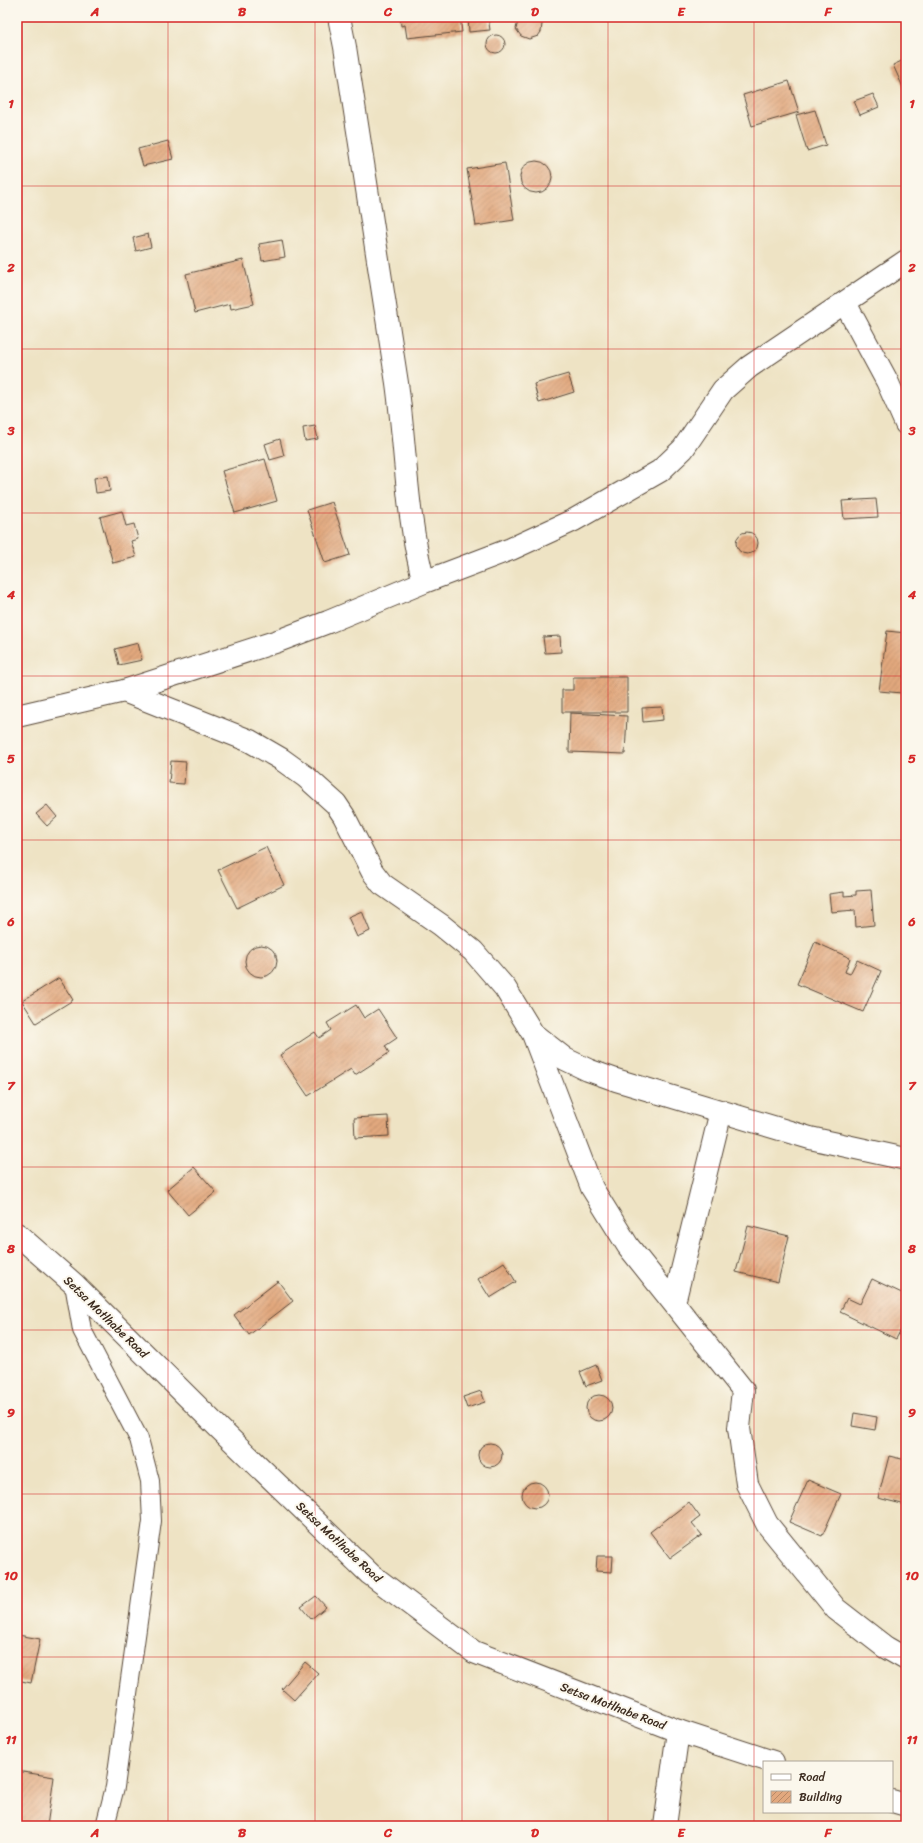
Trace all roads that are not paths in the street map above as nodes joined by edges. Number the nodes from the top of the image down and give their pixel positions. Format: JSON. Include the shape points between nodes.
{"nodes":[{"id":1,"x":339,"y":17,"type":"edge"},
{"id":2,"x":906,"y":261,"type":"edge"},
{"id":3,"x":845,"y":303,"type":"junction"},
{"id":4,"x":906,"y":424,"type":"edge"},
{"id":5,"x":424,"y":582,"type":"junction"},
{"id":6,"x":124,"y":691,"type":"junction"},
{"id":7,"x":17,"y":716,"type":"edge"},
{"id":8,"x":533,"y":1034,"type":"junction"},
{"id":9,"x":721,"y":1111,"type":"junction"},
{"id":10,"x":906,"y":1159,"type":"edge"},
{"id":11,"x":17,"y":1234,"type":"edge"},
{"id":12,"x":74,"y":1284,"type":"junction"},
{"id":13,"x":674,"y":1303,"type":"junction"},
{"id":14,"x":906,"y":1659,"type":"edge"},
{"id":15,"x":678,"y":1731,"type":"junction"},
{"id":16,"x":770,"y":1761,"type":"edge"},
{"id":17,"x":893,"y":1801,"type":"edge"},
{"id":18,"x":906,"y":1805,"type":"edge"},
{"id":19,"x":105,"y":1826,"type":"edge"},
{"id":20,"x":665,"y":1826,"type":"edge"}],
"edges":[{"from":1,"to":5,"type":"street","via":[[397,383],[417,560]]},
{"from":2,"to":3,"type":"street"},
{"from":3,"to":4,"type":"street","via":[[888,381]]},
{"from":3,"to":5,"type":"street","via":[[749,367],[723,390],[683,449],[660,472],[545,534]]},
{"from":5,"to":6,"type":"street","via":[[278,641]]},
{"from":6,"to":7,"type":"street"},
{"from":6,"to":8,"type":"street","via":[[250,742],[281,759],[306,777],[336,804],[372,871],[382,884],[441,925],[473,952],[505,988]]},
{"from":8,"to":9,"type":"street","via":[[565,1059],[588,1070]]},
{"from":8,"to":13,"type":"street","via":[[592,1188],[628,1246]]},
{"from":9,"to":10,"type":"street","via":[[810,1138]]},
{"from":9,"to":13,"type":"street"},
{"from":11,"to":12,"type":"street","name":"Setsa Motlhabe Road"},
{"from":12,"to":15,"type":"street","name":"Setsa Motlhabe Road","via":[[370,1574],[474,1652]]},
{"from":12,"to":19,"type":"lane","via":[[82,1330],[139,1439],[150,1481],[152,1521],[115,1787]]},
{"from":13,"to":14,"type":"street","via":[[743,1390],[739,1428],[748,1484],[767,1524],[836,1609],[885,1647]]},
{"from":15,"to":16,"type":"street","name":"Setsa Motlhabe Road"},
{"from":15,"to":20,"type":"street"},
{"from":17,"to":18,"type":"street"}]}
